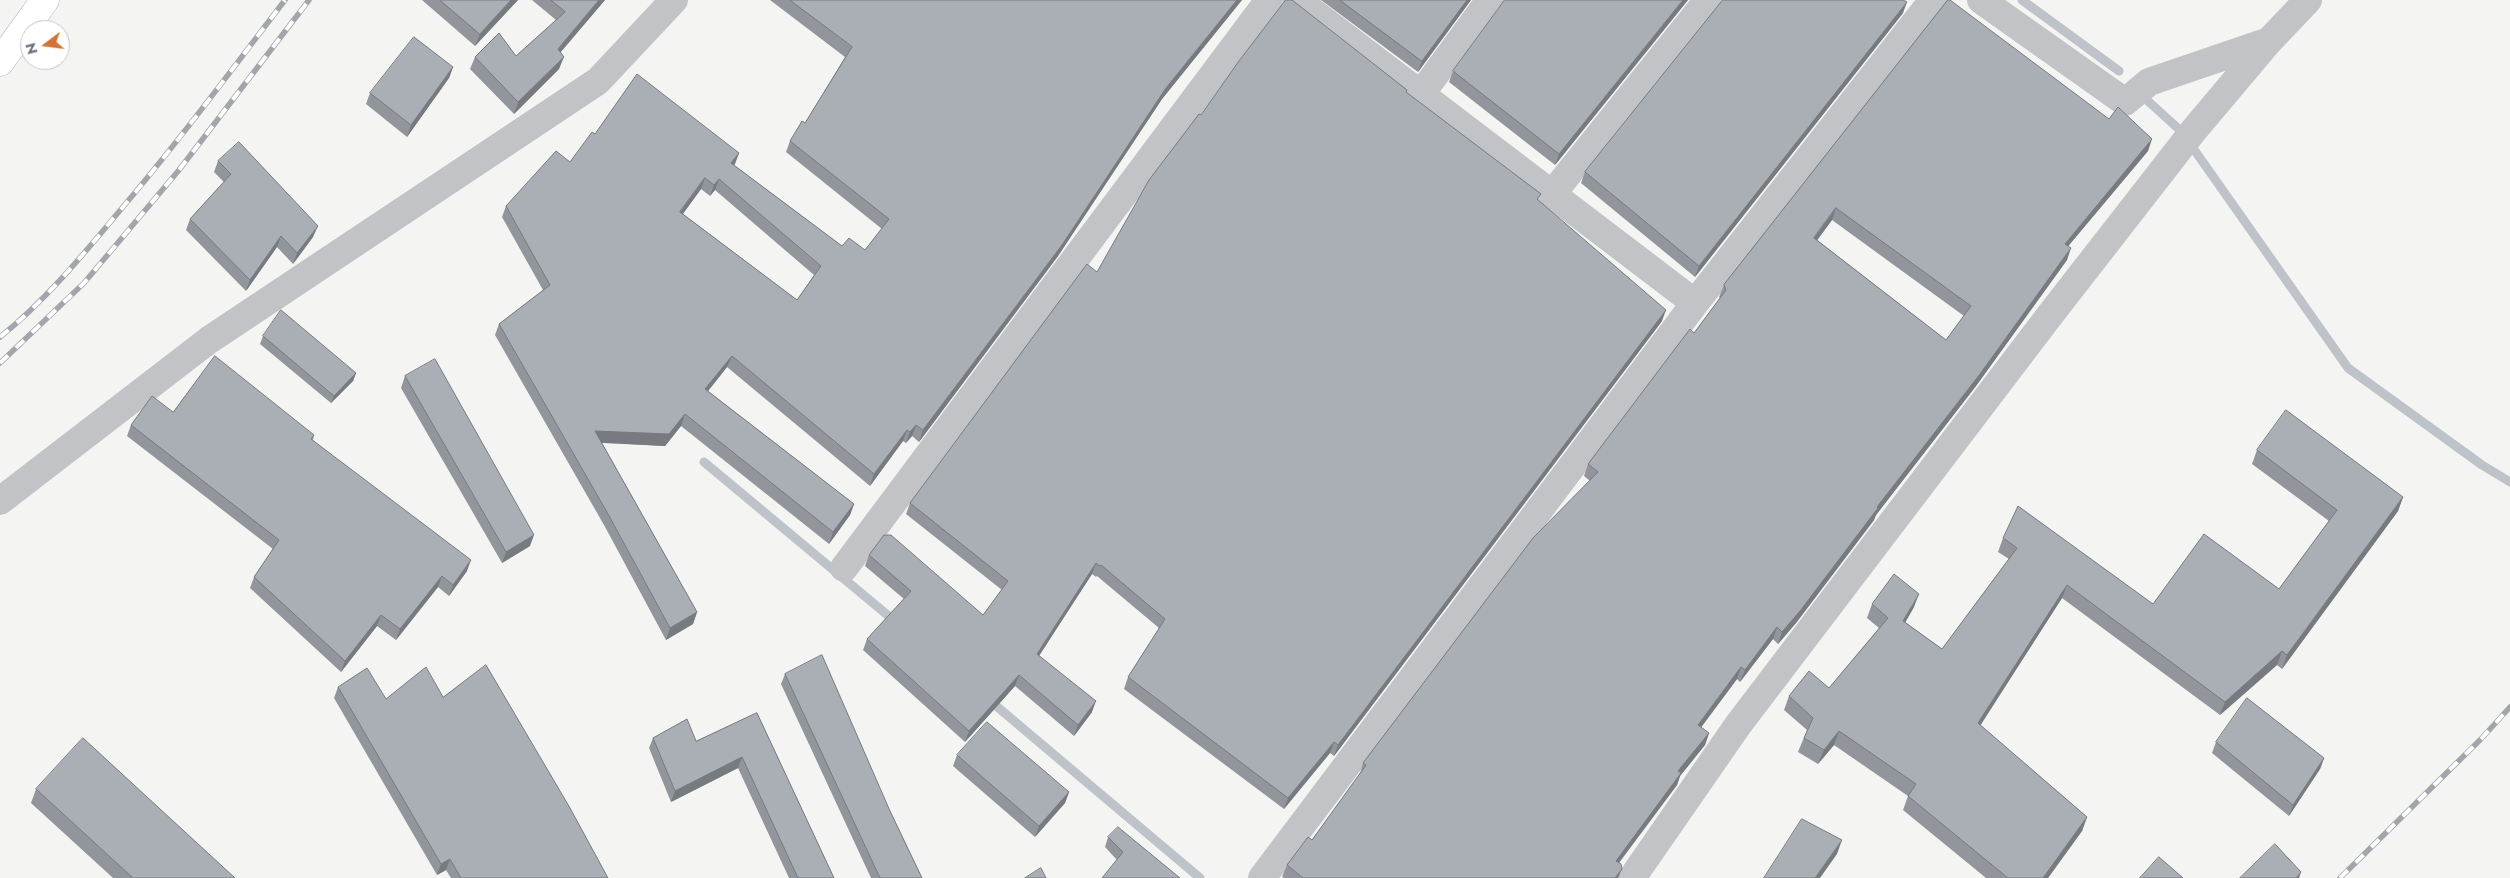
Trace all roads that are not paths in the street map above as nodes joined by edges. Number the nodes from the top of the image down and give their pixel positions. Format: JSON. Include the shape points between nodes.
{"nodes":[{"id":1,"x":46,"y":0,"type":"edge"},
{"id":2,"x":674,"y":0,"type":"edge"},
{"id":3,"x":1269,"y":0,"type":"edge"},
{"id":4,"x":1297,"y":0,"type":"edge"},
{"id":5,"x":1490,"y":0,"type":"edge"},
{"id":6,"x":1708,"y":0,"type":"edge"},
{"id":7,"x":1933,"y":0,"type":"edge"},
{"id":8,"x":1981,"y":0,"type":"edge"},
{"id":9,"x":2308,"y":0,"type":"edge"},
{"id":10,"x":2269,"y":41,"type":"junction"},
{"id":11,"x":0,"y":62,"type":"edge"},
{"id":12,"x":1420,"y":94,"type":"junction"},
{"id":13,"x":1552,"y":194,"type":"junction"},
{"id":14,"x":1695,"y":303,"type":"junction"},
{"id":15,"x":0,"y":502,"type":"edge"},
{"id":16,"x":844,"y":568,"type":"dead end"},
{"id":17,"x":1262,"y":878,"type":"edge"},
{"id":18,"x":1632,"y":878,"type":"edge"}],
"edges":[{"from":1,"to":11,"type":"main road"},
{"from":2,"to":15,"type":"street","via":[[598,81],[209,340]]},
{"from":3,"to":16,"type":"street"},
{"from":4,"to":12,"type":"street"},
{"from":5,"to":12,"type":"street"},
{"from":6,"to":13,"type":"street"},
{"from":7,"to":14,"type":"street"},
{"from":8,"to":10,"type":"street","via":[[2125,102],[2149,82]]},
{"from":9,"to":10,"type":"street"},
{"from":10,"to":18,"type":"street","via":[[2050,315],[1738,725]]},
{"from":12,"to":13,"type":"street"},
{"from":13,"to":14,"type":"street"},
{"from":14,"to":17,"type":"street"}]}
